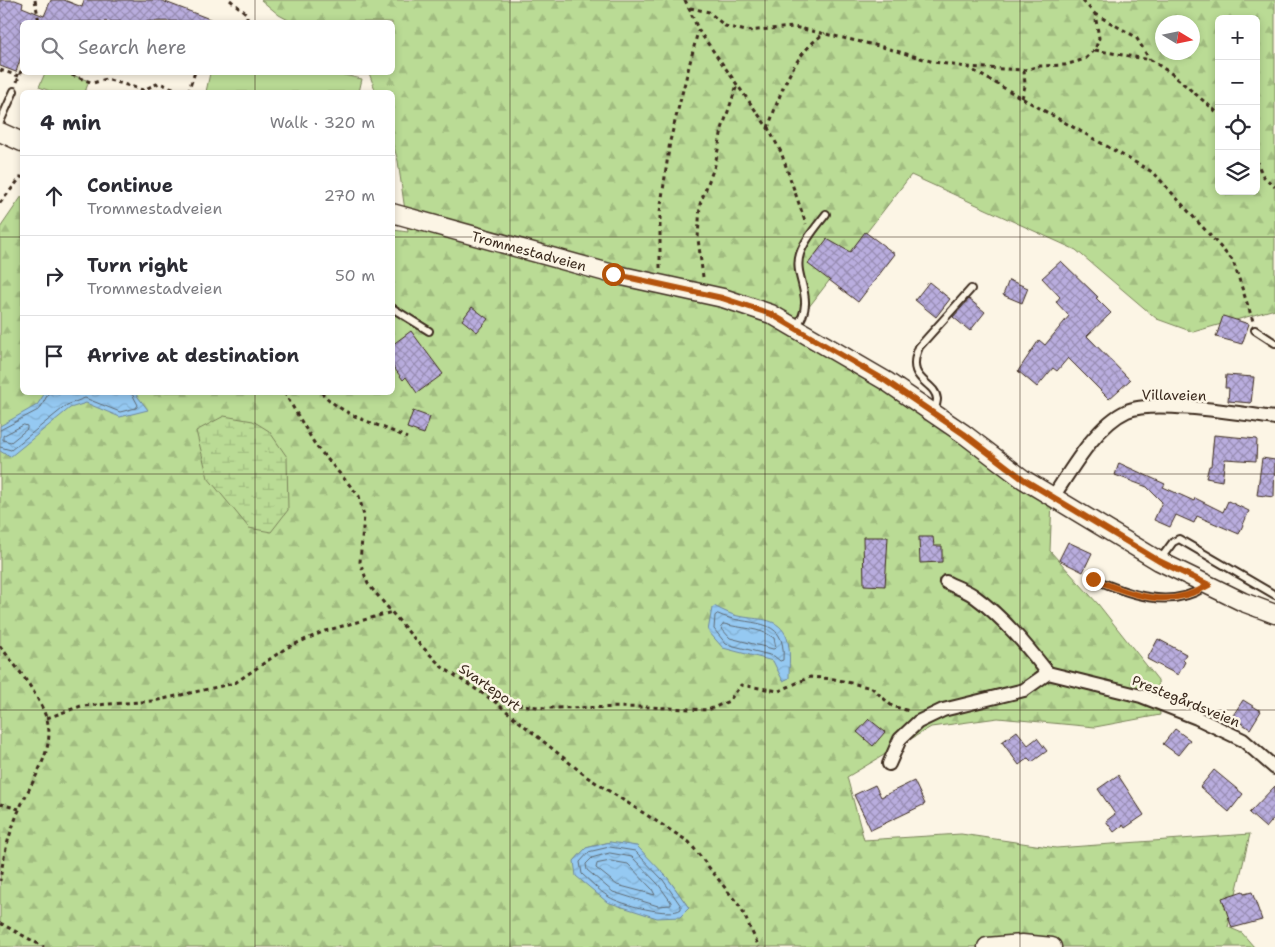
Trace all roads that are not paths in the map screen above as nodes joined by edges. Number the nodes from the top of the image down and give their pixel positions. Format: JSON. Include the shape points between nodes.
{"nodes":[{"id":1,"x":14,"y":91,"type":"dead end"},
{"id":2,"x":0,"y":122,"type":"edge"},
{"id":3,"x":0,"y":132,"type":"edge"},
{"id":4,"x":20,"y":141,"type":"edge"},
{"id":5,"x":395,"y":214,"type":"edge"},
{"id":6,"x":826,"y":214,"type":"dead end"},
{"id":7,"x":971,"y":289,"type":"dead end"},
{"id":8,"x":395,"y":310,"type":"edge"},
{"id":9,"x":796,"y":328,"type":"junction"},
{"id":10,"x":1255,"y":330,"type":"road end"},
{"id":11,"x":429,"y":331,"type":"dead end"},
{"id":12,"x":1275,"y":343,"type":"edge"},
{"id":13,"x":934,"y":412,"type":"junction"},
{"id":14,"x":1275,"y":418,"type":"edge"},
{"id":15,"x":1053,"y":497,"type":"junction"},
{"id":16,"x":1159,"y":561,"type":"junction"},
{"id":17,"x":1093,"y":579,"type":"dead end"},
{"id":18,"x":946,"y":582,"type":"dead end"},
{"id":19,"x":1209,"y":585,"type":"junction"},
{"id":20,"x":1275,"y":594,"type":"edge"},
{"id":21,"x":1275,"y":614,"type":"edge"},
{"id":22,"x":1048,"y":673,"type":"junction"},
{"id":23,"x":889,"y":764,"type":"dead end"},
{"id":24,"x":1275,"y":768,"type":"edge"},
{"id":25,"x":987,"y":947,"type":"edge"},
{"id":26,"x":1052,"y":947,"type":"edge"}],
"edges":[{"from":1,"to":2,"type":"lane"},
{"from":3,"to":4,"type":"main road"},
{"from":5,"to":9,"type":"main road","name":"Trommestadveien","via":[[613,274],[750,305]]},
{"from":6,"to":9,"type":"lane","via":[[800,255],[806,299],[802,319]]},
{"from":7,"to":13,"type":"lane","via":[[915,355],[917,373],[937,400]]},
{"from":8,"to":11,"type":"lane"},
{"from":9,"to":13,"type":"main road","name":"Trommestadveien"},
{"from":10,"to":12,"type":"lane"},
{"from":13,"to":15,"type":"main road","name":"Trommestadveien","via":[[1023,479]]},
{"from":14,"to":15,"type":"street","name":"Villaveien","via":[[1159,407],[1128,410],[1109,422],[1090,444]]},
{"from":15,"to":16,"type":"main road","name":"Trommestadveien"},
{"from":16,"to":19,"type":"main road","name":"Trommestadveien"},
{"from":16,"to":20,"type":"lane","via":[[1179,539]]},
{"from":17,"to":19,"type":"lane","via":[[1159,599],[1190,596]]},
{"from":18,"to":22,"type":"street","via":[[973,595],[1024,643]]},
{"from":19,"to":21,"type":"main road","name":"Trommestadveien"},
{"from":22,"to":23,"type":"street","via":[[1024,690],[943,710],[918,722],[900,739]]},
{"from":22,"to":24,"type":"street","name":"Prestegårdsveien","via":[[1141,696],[1197,718],[1243,740]]},
{"from":25,"to":26,"type":"main road","via":[[1022,944]]}]}
